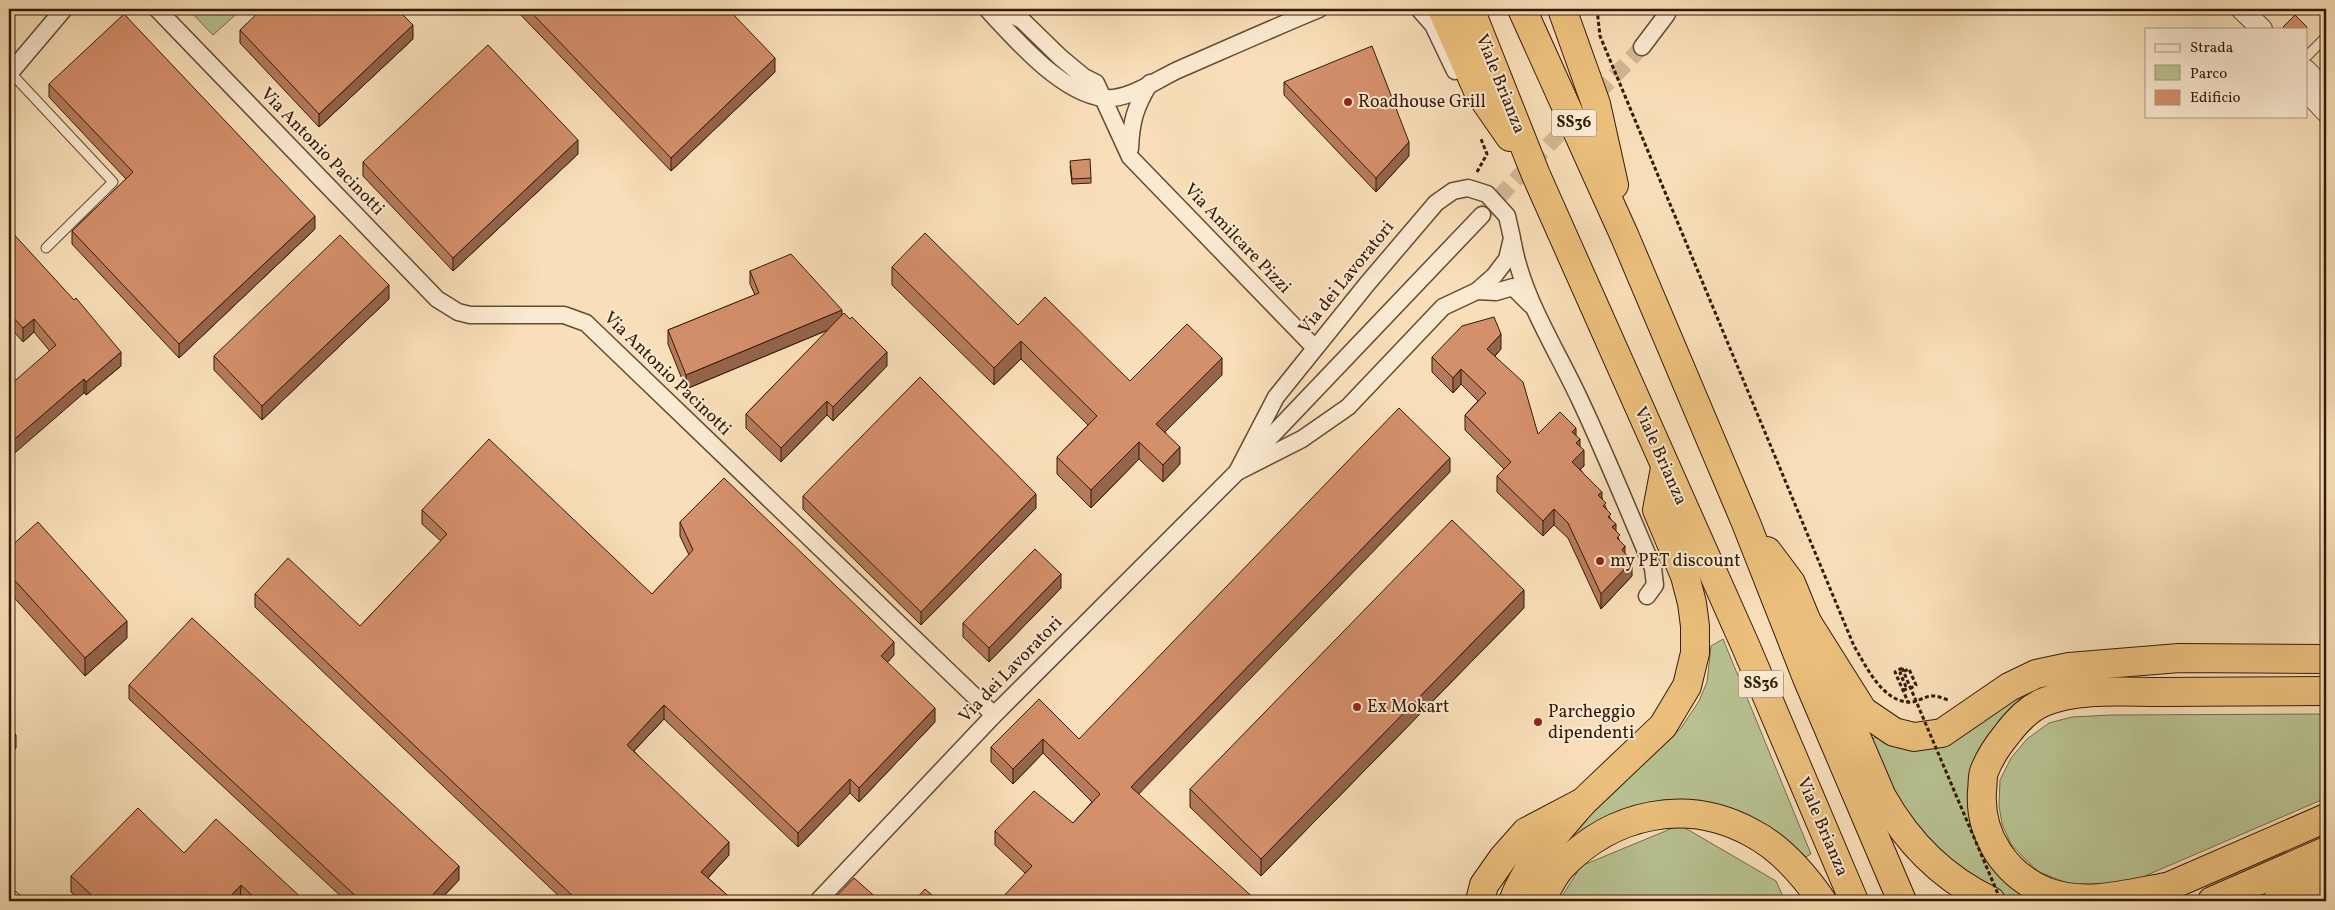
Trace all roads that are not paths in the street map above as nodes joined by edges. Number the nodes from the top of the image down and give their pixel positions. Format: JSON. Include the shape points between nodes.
{"nodes":[{"id":1,"x":64,"y":9,"type":"edge"},
{"id":2,"x":158,"y":9,"type":"edge"},
{"id":3,"x":987,"y":9,"type":"edge"},
{"id":4,"x":1000,"y":9,"type":"edge"},
{"id":5,"x":1319,"y":9,"type":"edge"},
{"id":6,"x":1419,"y":9,"type":"edge"},
{"id":7,"x":1442,"y":9,"type":"edge"},
{"id":8,"x":1470,"y":9,"type":"edge"},
{"id":9,"x":1522,"y":9,"type":"edge"},
{"id":10,"x":1562,"y":9,"type":"edge"},
{"id":11,"x":2236,"y":9,"type":"edge"},
{"id":12,"x":2241,"y":9,"type":"edge"},
{"id":13,"x":1668,"y":14,"type":"dead end"},
{"id":14,"x":2252,"y":28,"type":"edge"},
{"id":15,"x":2261,"y":28,"type":"edge"},
{"id":16,"x":2326,"y":36,"type":"edge"},
{"id":17,"x":1642,"y":47,"type":"tunnel mouth"},
{"id":18,"x":2308,"y":55,"type":"edge"},
{"id":19,"x":2308,"y":72,"type":"edge"},
{"id":20,"x":9,"y":73,"type":"edge"},
{"id":21,"x":1150,"y":83,"type":"junction"},
{"id":22,"x":1100,"y":90,"type":"junction"},
{"id":23,"x":1478,"y":91,"type":"junction"},
{"id":24,"x":2326,"y":91,"type":"edge"},
{"id":25,"x":2308,"y":93,"type":"edge"},
{"id":26,"x":2326,"y":112,"type":"edge"},
{"id":27,"x":1130,"y":157,"type":"junction"},
{"id":28,"x":1536,"y":175,"type":"junction"},
{"id":29,"x":1482,"y":215,"type":"tunnel mouth"},
{"id":30,"x":1625,"y":237,"type":"junction"},
{"id":31,"x":1512,"y":238,"type":"junction"},
{"id":32,"x":46,"y":248,"type":"dead end"},
{"id":33,"x":1477,"y":291,"type":"junction"},
{"id":34,"x":1535,"y":311,"type":"junction"},
{"id":35,"x":1315,"y":348,"type":"junction"},
{"id":36,"x":1665,"y":468,"type":"junction"},
{"id":37,"x":1237,"y":472,"type":"junction"},
{"id":38,"x":1746,"y":523,"type":"junction"},
{"id":39,"x":1647,"y":596,"type":"dead end"},
{"id":40,"x":1807,"y":622,"type":"junction"},
{"id":41,"x":2326,"y":659,"type":"edge"},
{"id":42,"x":2326,"y":691,"type":"edge"},
{"id":43,"x":994,"y":715,"type":"junction"},
{"id":44,"x":1583,"y":802,"type":"junction"},
{"id":45,"x":2326,"y":818,"type":"edge"},
{"id":46,"x":2326,"y":851,"type":"edge"},
{"id":47,"x":2326,"y":880,"type":"edge"},
{"id":48,"x":2166,"y":887,"type":"junction"},
{"id":49,"x":9,"y":892,"type":"edge"},
{"id":50,"x":19,"y":901,"type":"edge"},
{"id":51,"x":818,"y":901,"type":"edge"},
{"id":52,"x":1480,"y":901,"type":"edge"},
{"id":53,"x":1513,"y":901,"type":"edge"},
{"id":54,"x":1540,"y":901,"type":"edge"},
{"id":55,"x":1822,"y":901,"type":"edge"},
{"id":56,"x":1854,"y":901,"type":"edge"},
{"id":57,"x":1902,"y":901,"type":"edge"},
{"id":58,"x":1991,"y":901,"type":"edge"},
{"id":59,"x":2134,"y":901,"type":"edge"},
{"id":60,"x":2212,"y":901,"type":"edge"},
{"id":61,"x":2277,"y":901,"type":"edge"}],
"edges":[{"from":1,"to":20,"type":"street"},
{"from":2,"to":43,"type":"street","name":"Via Antonio Pacinotti","via":[[437,299],[458,312],[470,315],[564,315],[586,323]]},
{"from":3,"to":22,"type":"street","via":[[1051,73],[1080,89]]},
{"from":4,"to":22,"type":"street","via":[[1022,20]]},
{"from":5,"to":21,"type":"street"},
{"from":6,"to":23,"type":"street","via":[[1433,25],[1457,76]]},
{"from":7,"to":23,"type":"highway"},
{"from":8,"to":28,"type":"highway","name":"Viale Brianza","number":"SS36"},
{"from":9,"to":30,"type":"highway","number":"SS36"},
{"from":10,"to":30,"type":"highway","via":[[1596,104]]},
{"from":11,"to":14,"type":"street"},
{"from":12,"to":15,"type":"street"},
{"from":13,"to":17,"type":"street"},
{"from":16,"to":18,"type":"lane"},
{"from":19,"to":24,"type":"street"},
{"from":20,"to":32,"type":"lane","via":[[113,182]]},
{"from":21,"to":22,"type":"street","via":[[1141,89]]},
{"from":21,"to":27,"type":"street","via":[[1134,112],[1130,128]]},
{"from":22,"to":27,"type":"street","name":"Via Amilcare Pizzi"},
{"from":23,"to":28,"type":"highway"},
{"from":25,"to":26,"type":"street"},
{"from":27,"to":35,"type":"street","name":"Via Amilcare Pizzi"},
{"from":28,"to":36,"type":"highway","name":"Viale Brianza","number":"SS36"},
{"from":29,"to":37,"type":"street","name":"Via dei Lavoratori"},
{"from":30,"to":38,"type":"highway","number":"SS36"},
{"from":31,"to":33,"type":"street","name":"Via dei Lavoratori","via":[[1507,259]]},
{"from":31,"to":34,"type":"street","name":"Via dei Lavoratori","via":[[1517,268]]},
{"from":31,"to":35,"type":"street","name":"Via dei Lavoratori","via":[[1507,216],[1487,194],[1468,188],[1453,191],[1436,203]]},
{"from":33,"to":34,"type":"street","name":"Via dei Lavoratori","via":[[1496,292],[1513,286]]},
{"from":33,"to":37,"type":"street","name":"Via dei Lavoratori","via":[[1442,307],[1348,407],[1302,439]]},
{"from":34,"to":39,"type":"street","name":"Via dei Lavoratori","via":[[1580,401],[1653,568],[1655,585]]},
{"from":35,"to":37,"type":"street","name":"Via dei Lavoratori","via":[[1276,397]]},
{"from":36,"to":44,"type":"highway","via":[[1657,510],[1685,576],[1692,603],[1695,653],[1686,686],[1663,726]]},
{"from":36,"to":56,"type":"highway","name":"Viale Brianza","number":"SS36","via":[[1746,647]]},
{"from":37,"to":43,"type":"street","name":"Via dei Lavoratori"},
{"from":38,"to":40,"type":"highway","via":[[1790,583]]},
{"from":38,"to":57,"type":"highway","number":"SS36","via":[[1807,678]]},
{"from":40,"to":41,"type":"highway","via":[[1863,711],[1894,732],[1914,737],[1942,733],[2009,687],[2036,674],[2069,666],[2179,658]]},
{"from":40,"to":58,"type":"highway","via":[[1882,797],[1895,820],[1935,865],[1954,881]]},
{"from":42,"to":48,"type":"highway","via":[[2068,695],[2042,703],[2017,721],[1995,748],[1984,773],[1981,805],[1986,831],[1998,855],[2031,884],[2069,898],[2112,897]]},
{"from":43,"to":51,"type":"street","name":"Via dei Lavoratori"},
{"from":44,"to":52,"type":"highway","via":[[1526,832],[1484,885]]},
{"from":44,"to":53,"type":"highway","via":[[1548,844]]},
{"from":45,"to":48,"type":"highway"},
{"from":46,"to":60,"type":"highway"},
{"from":47,"to":61,"type":"highway"},
{"from":48,"to":59,"type":"highway"},
{"from":49,"to":50,"type":"lane"},
{"from":54,"to":55,"type":"highway","via":[[1562,867],[1593,840],[1630,821],[1665,813],[1709,817],[1733,823],[1754,834],[1777,850]]}]}
